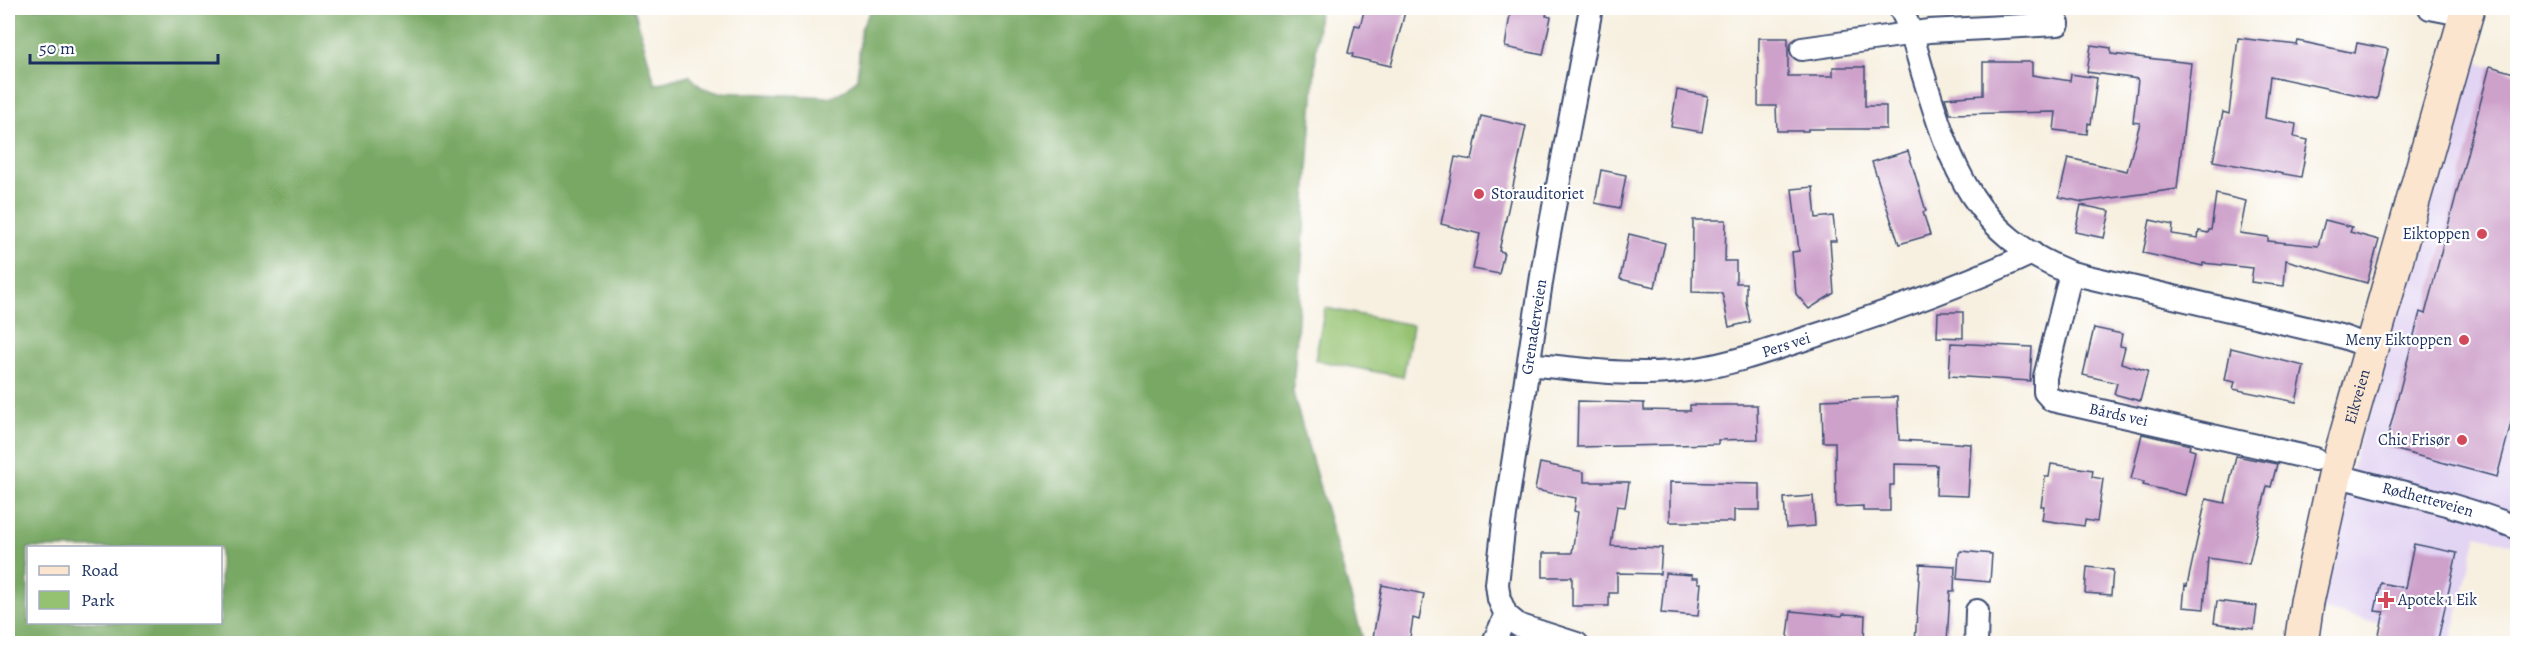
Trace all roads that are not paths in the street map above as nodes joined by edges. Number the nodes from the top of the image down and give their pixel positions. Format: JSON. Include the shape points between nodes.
{"nodes":[{"id":1,"x":1591,"y":8,"type":"edge"},
{"id":2,"x":1900,"y":8,"type":"edge"},
{"id":3,"x":2430,"y":8,"type":"edge"},
{"id":4,"x":2467,"y":11,"type":"edge"},
{"id":5,"x":2058,"y":24,"type":"dead end"},
{"id":6,"x":1911,"y":33,"type":"junction"},
{"id":7,"x":1802,"y":49,"type":"dead end"},
{"id":8,"x":2032,"y":253,"type":"junction"},
{"id":9,"x":2071,"y":273,"type":"junction"},
{"id":10,"x":2371,"y":347,"type":"junction"},
{"id":11,"x":1528,"y":364,"type":"junction"},
{"id":12,"x":2325,"y":467,"type":"junction"},
{"id":13,"x":2517,"y":528,"type":"edge"},
{"id":14,"x":1977,"y":611,"type":"dead end"},
{"id":15,"x":1506,"y":615,"type":"junction"},
{"id":16,"x":1493,"y":644,"type":"edge"},
{"id":17,"x":1577,"y":644,"type":"edge"},
{"id":18,"x":1976,"y":644,"type":"edge"},
{"id":19,"x":2301,"y":644,"type":"edge"}],
"edges":[{"from":1,"to":11,"type":"street","name":"Grenaderveien"},
{"from":2,"to":6,"type":"street"},
{"from":3,"to":4,"type":"street","name":"Eikveien"},
{"from":4,"to":10,"type":"main road","name":"Eikveien"},
{"from":5,"to":6,"type":"street"},
{"from":6,"to":7,"type":"street"},
{"from":6,"to":8,"type":"street","via":[[1943,139],[1969,195],[2006,234]]},
{"from":8,"to":9,"type":"street"},
{"from":8,"to":11,"type":"street","name":"Pers vei","via":[[1979,278],[1743,359],[1656,373]]},
{"from":9,"to":10,"type":"street","via":[[2340,336]]},
{"from":9,"to":12,"type":"street","name":"Bårds vei","via":[[2045,377],[2045,392],[2052,400]]},
{"from":10,"to":12,"type":"main road","name":"Eikveien"},
{"from":11,"to":15,"type":"street","name":"Grenaderveien","via":[[1497,584]]},
{"from":12,"to":13,"type":"street","name":"Rødhetteveien"},
{"from":12,"to":19,"type":"main road","name":"Eikveien"},
{"from":14,"to":18,"type":"street"},
{"from":15,"to":16,"type":"street"},
{"from":15,"to":17,"type":"street","via":[[1518,625]]}]}
